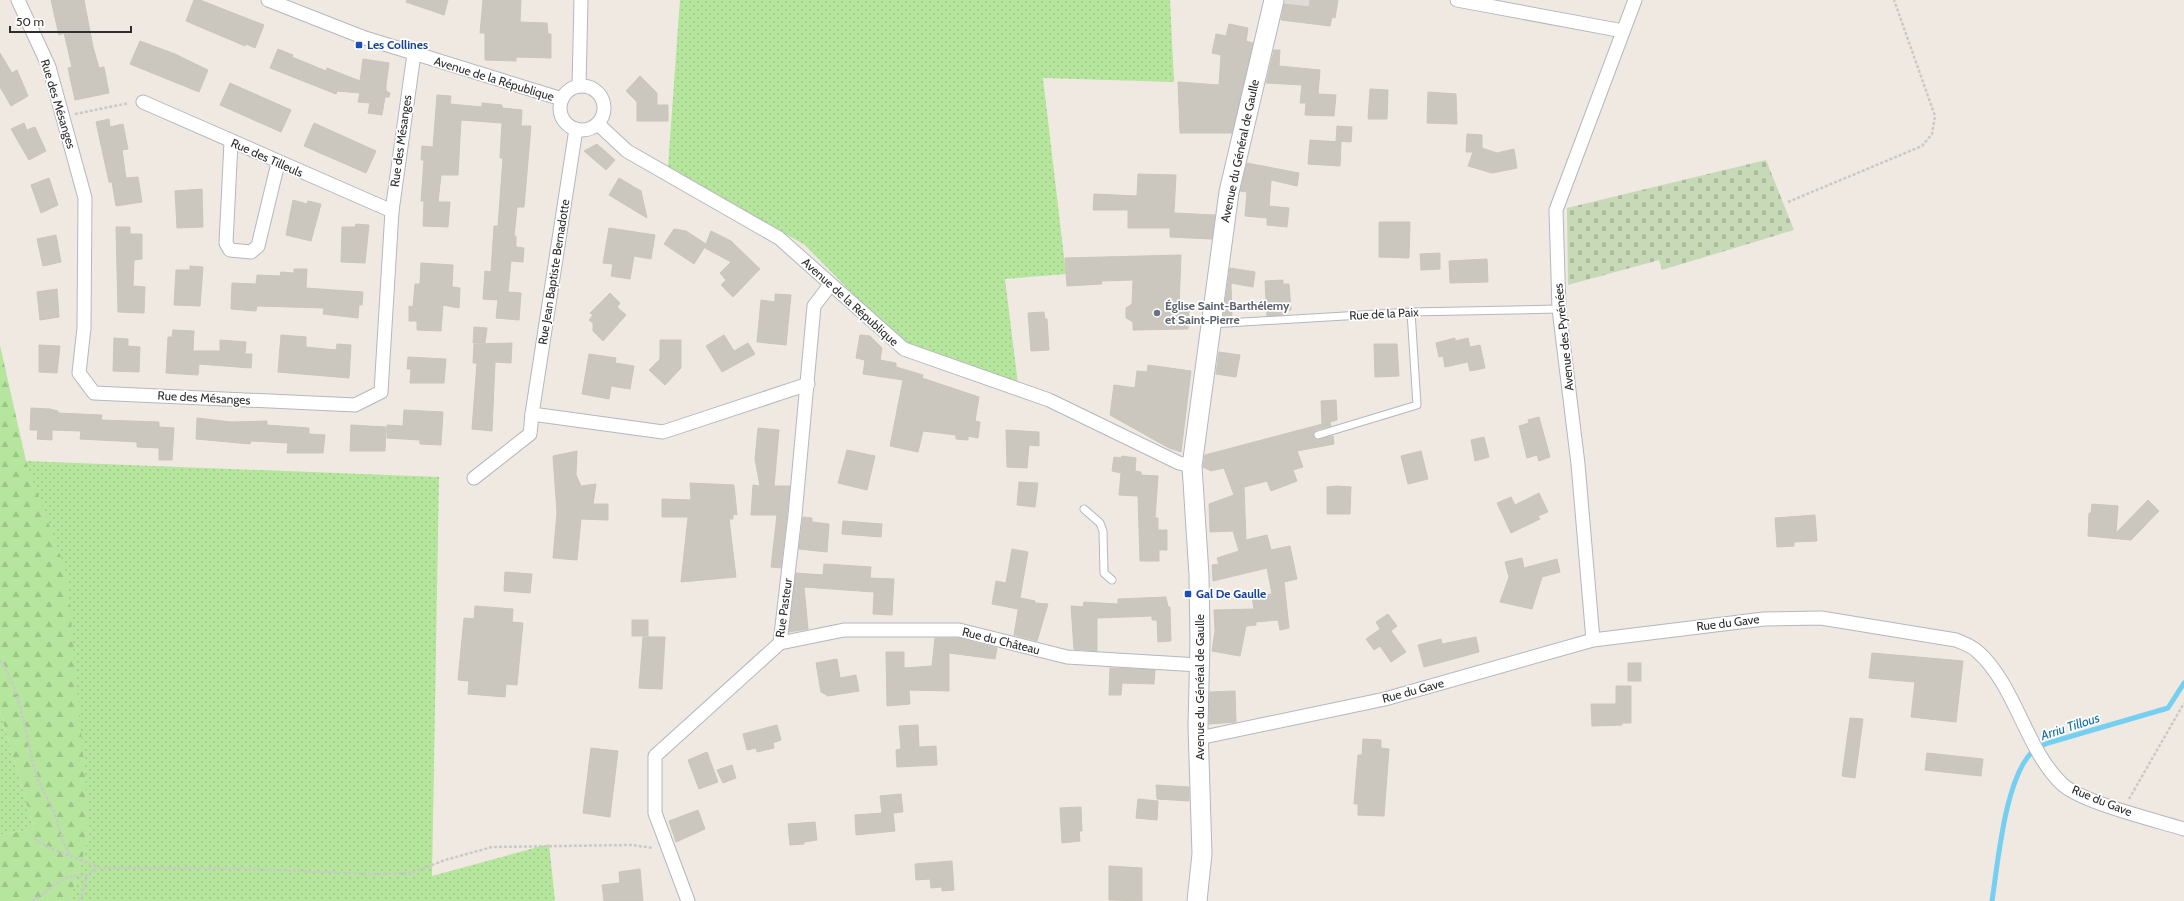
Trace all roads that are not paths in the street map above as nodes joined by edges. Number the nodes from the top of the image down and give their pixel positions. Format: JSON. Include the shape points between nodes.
{"nodes":[{"id":1,"x":18,"y":0,"type":"edge"},
{"id":2,"x":268,"y":0,"type":"edge"},
{"id":3,"x":581,"y":0,"type":"edge"},
{"id":4,"x":1274,"y":0,"type":"edge"},
{"id":5,"x":1458,"y":0,"type":"edge"},
{"id":6,"x":1635,"y":0,"type":"edge"},
{"id":7,"x":1623,"y":31,"type":"junction"},
{"id":8,"x":414,"y":54,"type":"junction"},
{"id":9,"x":579,"y":86,"type":"junction"},
{"id":10,"x":562,"y":99,"type":"junction"},
{"id":11,"x":143,"y":102,"type":"road end"},
{"id":12,"x":598,"y":124,"type":"junction"},
{"id":13,"x":576,"y":129,"type":"junction"},
{"id":14,"x":231,"y":142,"type":"junction"},
{"id":15,"x":278,"y":163,"type":"junction"},
{"id":16,"x":392,"y":211,"type":"junction"},
{"id":17,"x":830,"y":285,"type":"junction"},
{"id":18,"x":1559,"y":310,"type":"junction"},
{"id":19,"x":1411,"y":312,"type":"junction"},
{"id":20,"x":1210,"y":324,"type":"junction"},
{"id":21,"x":808,"y":384,"type":"junction"},
{"id":22,"x":532,"y":414,"type":"junction"},
{"id":23,"x":1318,"y":435,"type":"dead end"},
{"id":24,"x":1192,"y":466,"type":"junction"},
{"id":25,"x":474,"y":478,"type":"dead end"},
{"id":26,"x":1084,"y":509,"type":"dead end"},
{"id":27,"x":1112,"y":580,"type":"dead end"},
{"id":28,"x":1592,"y":640,"type":"junction"},
{"id":29,"x":780,"y":643,"type":"junction"},
{"id":30,"x":1198,"y":665,"type":"junction"},
{"id":31,"x":1199,"y":738,"type":"junction"},
{"id":32,"x":2184,"y":829,"type":"edge"},
{"id":33,"x":688,"y":901,"type":"edge"},
{"id":34,"x":1197,"y":901,"type":"edge"}],
"edges":[{"from":1,"to":16,"type":"street","name":"Rue des Mésanges","via":[[49,67],[85,198],[84,328],[79,373],[94,393],[355,405],[381,392]]},
{"from":2,"to":8,"type":"street","name":"Avenue de la République"},
{"from":3,"to":9,"type":"street"},
{"from":4,"to":20,"type":"main road","name":"Avenue du Général de Gaulle","via":[[1229,192]]},
{"from":5,"to":7,"type":"street"},
{"from":6,"to":7,"type":"street","name":"Avenue des Pyrénées"},
{"from":7,"to":18,"type":"street","name":"Avenue des Pyrénées","via":[[1556,210]]},
{"from":8,"to":10,"type":"street","name":"Avenue de la République"},
{"from":8,"to":16,"type":"street","name":"Rue des Mésanges"},
{"from":9,"to":10,"type":"street","via":[[572,88]]},
{"from":9,"to":12,"type":"street","via":[[592,89],[602,98],[604,112]]},
{"from":10,"to":13,"type":"street","via":[[560,114],[569,126]]},
{"from":11,"to":14,"type":"street","name":"Rue des Tilleuls"},
{"from":12,"to":13,"type":"street","via":[[588,130]]},
{"from":12,"to":17,"type":"street","name":"Avenue de la République","via":[[627,151],[779,238]]},
{"from":13,"to":22,"type":"street","name":"Rue Jean Baptiste Bernadotte"},
{"from":14,"to":15,"type":"street","name":"Rue des Tilleuls"},
{"from":14,"to":15,"type":"street","via":[[226,243],[230,250],[251,252],[258,246]]},
{"from":15,"to":16,"type":"street","name":"Rue des Tilleuls"},
{"from":17,"to":21,"type":"street","name":"Rue Pasteur","via":[[814,306]]},
{"from":17,"to":24,"type":"street","name":"Avenue de la République","via":[[904,349],[1049,400],[1179,463]]},
{"from":18,"to":19,"type":"lane","name":"Rue de la Paix"},
{"from":18,"to":28,"type":"street","name":"Avenue des Pyrénées","via":[[1578,464]]},
{"from":19,"to":20,"type":"lane","name":"Rue de la Paix"},
{"from":19,"to":23,"type":"lane","via":[[1417,405]]},
{"from":20,"to":24,"type":"main road","name":"Avenue du Général de Gaulle"},
{"from":21,"to":22,"type":"street","via":[[663,432]]},
{"from":21,"to":29,"type":"street","name":"Rue Pasteur"},
{"from":22,"to":25,"type":"street","name":"Rue Jean Baptiste Bernadotte","via":[[530,434]]},
{"from":24,"to":30,"type":"main road","name":"Avenue du Général de Gaulle","via":[[1199,575]]},
{"from":26,"to":27,"type":"lane","via":[[1100,523],[1103,531],[1104,573]]},
{"from":28,"to":31,"type":"street","name":"Rue du Gave","via":[[1385,699]]},
{"from":28,"to":32,"type":"street","name":"Rue du Gave","via":[[1764,619],[1821,618],[1956,640],[1976,650],[1991,665],[2042,757],[2064,785],[2089,798]]},
{"from":29,"to":30,"type":"street","name":"Rue du Château","via":[[844,630],[958,630],[1067,657]]},
{"from":29,"to":33,"type":"street","name":"Rue Pasteur","via":[[656,756],[655,813]]},
{"from":30,"to":31,"type":"main road","name":"Avenue du Général de Gaulle"},
{"from":31,"to":34,"type":"main road","name":"Avenue du Général de Gaulle","via":[[1202,854]]}]}
